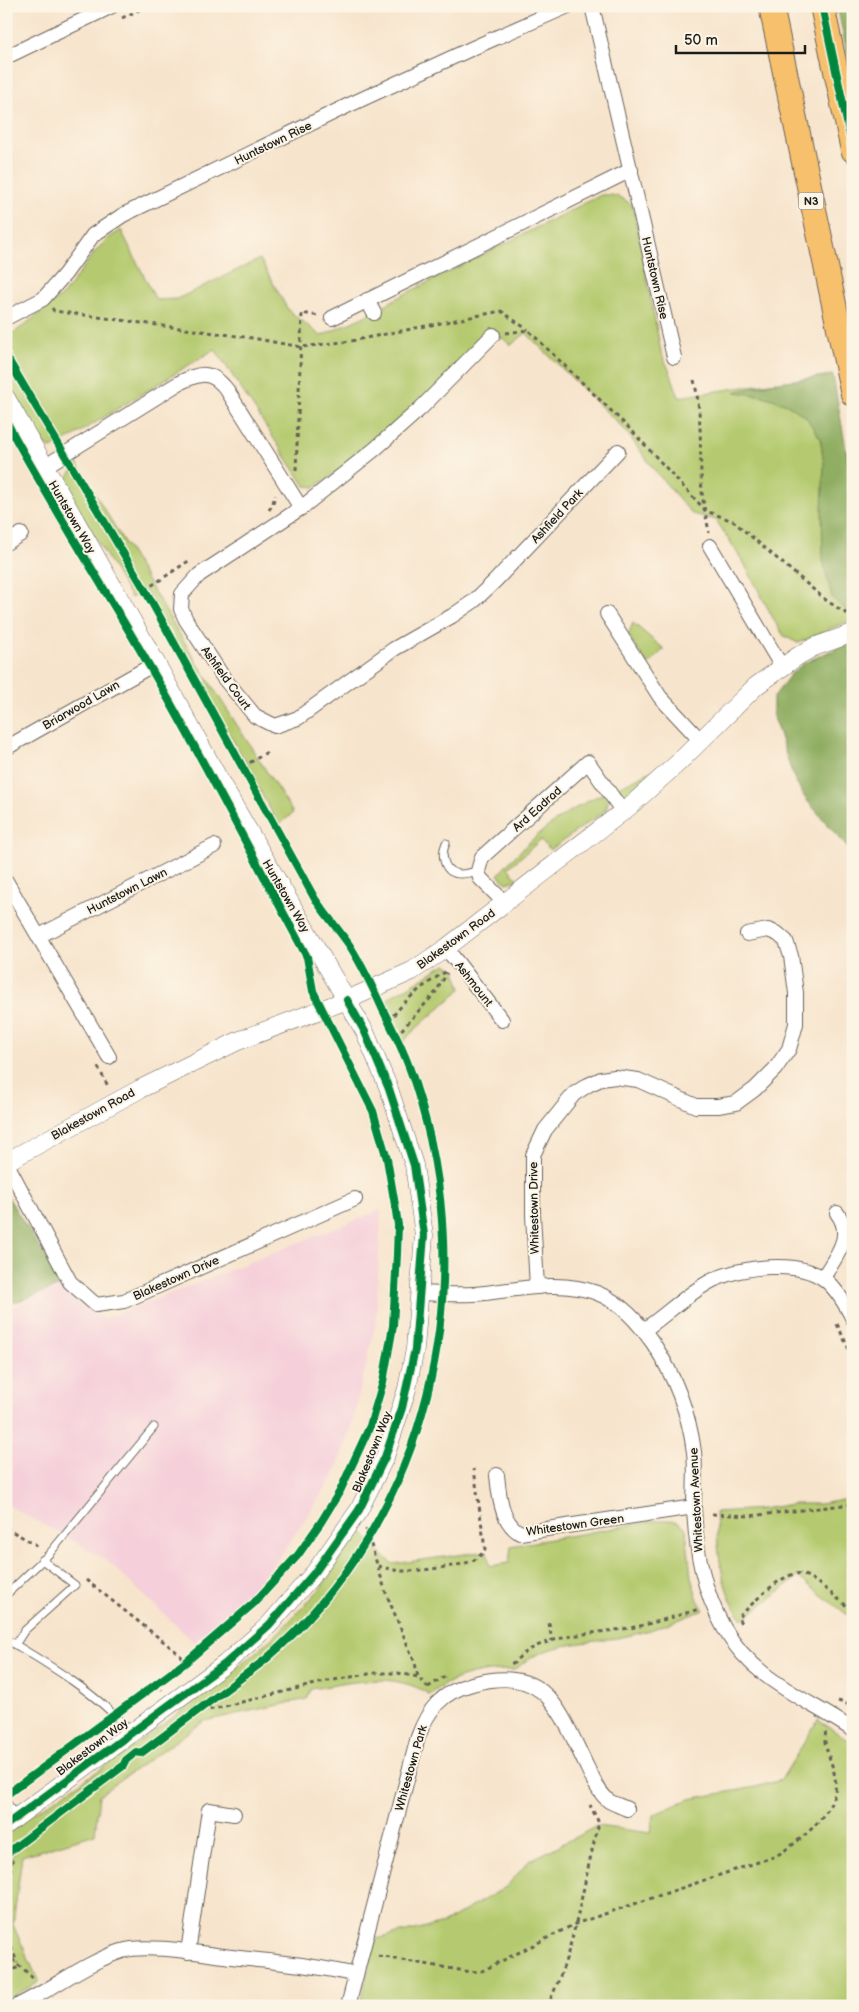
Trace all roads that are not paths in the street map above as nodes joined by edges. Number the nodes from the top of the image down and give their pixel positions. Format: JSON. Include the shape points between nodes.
{"nodes":[{"id":1,"x":112,"y":6,"type":"edge"},
{"id":2,"x":568,"y":6,"type":"edge"},
{"id":3,"x":592,"y":6,"type":"edge"},
{"id":4,"x":771,"y":6,"type":"edge"},
{"id":5,"x":822,"y":6,"type":"edge"},
{"id":6,"x":6,"y":57,"type":"edge"},
{"id":7,"x":853,"y":150,"type":"edge"},
{"id":8,"x":630,"y":170,"type":"junction"},
{"id":9,"x":367,"y":300,"type":"junction"},
{"id":10,"x":374,"y":314,"type":"dead end"},
{"id":11,"x":6,"y":318,"type":"edge"},
{"id":12,"x":332,"y":318,"type":"road end"},
{"id":13,"x":493,"y":336,"type":"road end"},
{"id":14,"x":674,"y":358,"type":"dead end"},
{"id":15,"x":853,"y":394,"type":"edge"},
{"id":16,"x":6,"y":398,"type":"edge"},
{"id":17,"x":618,"y":451,"type":"dead end"},
{"id":18,"x":44,"y":467,"type":"junction"},
{"id":19,"x":298,"y":504,"type":"junction"},
{"id":20,"x":21,"y":534,"type":"dead end"},
{"id":21,"x":6,"y":543,"type":"edge"},
{"id":22,"x":710,"y":546,"type":"road end"},
{"id":23,"x":495,"y":581,"type":"joint"},
{"id":24,"x":607,"y":614,"type":"dead end"},
{"id":25,"x":853,"y":633,"type":"edge"},
{"id":26,"x":156,"y":663,"type":"junction"},
{"id":27,"x":782,"y":667,"type":"junction"},
{"id":28,"x":701,"y":741,"type":"junction"},
{"id":29,"x":6,"y":748,"type":"edge"},
{"id":30,"x":623,"y":812,"type":"junction"},
{"id":31,"x":446,"y":843,"type":"dead end"},
{"id":32,"x":214,"y":846,"type":"dead end"},
{"id":33,"x":478,"y":871,"type":"junction"},
{"id":34,"x":6,"y":880,"type":"edge"},
{"id":35,"x":505,"y":903,"type":"junction"},
{"id":36,"x":747,"y":934,"type":"dead end"},
{"id":37,"x":39,"y":936,"type":"junction"},
{"id":38,"x":450,"y":960,"type":"junction"},
{"id":39,"x":347,"y":1000,"type":"junction"},
{"id":40,"x":502,"y":1020,"type":"dead end"},
{"id":41,"x":109,"y":1057,"type":"road end"},
{"id":42,"x":6,"y":1162,"type":"edge"},
{"id":43,"x":355,"y":1199,"type":"dead end"},
{"id":44,"x":837,"y":1213,"type":"dead end"},
{"id":45,"x":823,"y":1278,"type":"junction"},
{"id":46,"x":537,"y":1287,"type":"junction"},
{"id":47,"x":421,"y":1293,"type":"junction"},
{"id":48,"x":853,"y":1319,"type":"edge"},
{"id":49,"x":644,"y":1330,"type":"junction"},
{"id":50,"x":154,"y":1427,"type":"dead end"},
{"id":51,"x":497,"y":1475,"type":"dead end"},
{"id":52,"x":694,"y":1507,"type":"junction"},
{"id":53,"x":42,"y":1560,"type":"junction"},
{"id":54,"x":6,"y":1595,"type":"edge"},
{"id":55,"x":6,"y":1639,"type":"edge"},
{"id":56,"x":15,"y":1645,"type":"junction"},
{"id":57,"x":853,"y":1730,"type":"edge"},
{"id":58,"x":130,"y":1732,"type":"junction"},
{"id":59,"x":6,"y":1802,"type":"edge"},
{"id":60,"x":627,"y":1809,"type":"dead end"},
{"id":61,"x":234,"y":1814,"type":"dead end"},
{"id":62,"x":12,"y":1821,"type":"edge"},
{"id":63,"x":188,"y":1952,"type":"junction"},
{"id":64,"x":356,"y":1976,"type":"junction"},
{"id":65,"x":21,"y":2005,"type":"edge"},
{"id":66,"x":348,"y":2006,"type":"edge"}],
"edges":[{"from":1,"to":6,"type":"street"},
{"from":2,"to":11,"type":"street","name":"Huntstown Rise","via":[[347,106],[123,215],[93,235],[43,298]]},
{"from":3,"to":8,"type":"street","name":"Huntstown Rise"},
{"from":4,"to":15,"type":"highway","number":"N3"},
{"from":5,"to":7,"type":"highway"},
{"from":8,"to":9,"type":"street"},
{"from":8,"to":14,"type":"street","name":"Huntstown Rise"},
{"from":9,"to":10,"type":"street"},
{"from":9,"to":12,"type":"street"},
{"from":13,"to":19,"type":"street","name":"Ashfield Court","via":[[398,428]]},
{"from":16,"to":18,"type":"street","name":"Huntstown Way"},
{"from":17,"to":23,"type":"street","name":"Ashfield Park"},
{"from":18,"to":19,"type":"street","via":[[179,383],[195,376],[209,375],[220,380],[227,390]]},
{"from":18,"to":26,"type":"street","name":"Huntstown Way"},
{"from":19,"to":23,"type":"street","name":"Ashfield Court","via":[[199,575],[187,586],[180,600],[186,620],[223,677],[255,716],[275,726],[298,718],[394,649],[452,616]]},
{"from":20,"to":21,"type":"street"},
{"from":22,"to":27,"type":"street"},
{"from":24,"to":28,"type":"street","via":[[622,623],[660,697]]},
{"from":25,"to":27,"type":"street","name":"Blakestown Road","via":[[814,647]]},
{"from":26,"to":29,"type":"street","name":"Briarwood Lawn"},
{"from":26,"to":39,"type":"street","name":"Huntstown Way","via":[[222,785]]},
{"from":27,"to":28,"type":"street","name":"Blakestown Road","via":[[749,692]]},
{"from":28,"to":30,"type":"street","name":"Blakestown Road"},
{"from":30,"to":33,"type":"street","name":"Ard Eadrad","via":[[588,762],[482,857]]},
{"from":30,"to":35,"type":"street","name":"Blakestown Road"},
{"from":31,"to":33,"type":"lane","via":[[441,852],[445,865],[455,873]]},
{"from":32,"to":37,"type":"street","name":"Huntstown Lawn"},
{"from":33,"to":35,"type":"street","via":[[480,878]]},
{"from":34,"to":37,"type":"street"},
{"from":35,"to":38,"type":"street","name":"Blakestown Road"},
{"from":36,"to":46,"type":"street","name":"Whitestown Drive","via":[[768,930],[778,934],[786,940],[792,956],[796,1024],[789,1050],[775,1069],[736,1103],[696,1106],[638,1080],[615,1077],[601,1079],[574,1094],[545,1130],[534,1155]]},
{"from":37,"to":41,"type":"street"},
{"from":38,"to":39,"type":"street","name":"Blakestown Road","via":[[412,971]]},
{"from":38,"to":40,"type":"street","name":"Ashmount"},
{"from":39,"to":42,"type":"street","name":"Blakestown Road","via":[[238,1041],[116,1101]]},
{"from":39,"to":47,"type":"street","name":"Blakestown Way","via":[[365,1032],[389,1089],[414,1165],[424,1235]]},
{"from":42,"to":43,"type":"street","name":"Blakestown Drive","via":[[70,1282],[96,1305],[124,1301]]},
{"from":44,"to":45,"type":"street","via":[[844,1224],[845,1237]]},
{"from":45,"to":48,"type":"street","via":[[838,1293]]},
{"from":45,"to":49,"type":"street","via":[[800,1269],[782,1267],[732,1274],[705,1285]]},
{"from":46,"to":47,"type":"street","name":"Whitestown Avenue","via":[[474,1294]]},
{"from":46,"to":49,"type":"street","name":"Whitestown Avenue","via":[[565,1286],[598,1294],[620,1306]]},
{"from":47,"to":58,"type":"street","name":"Blakestown Way","via":[[416,1349],[402,1408],[385,1457],[359,1510],[315,1572],[269,1625],[225,1664]]},
{"from":49,"to":52,"type":"street","name":"Whitestown Avenue","via":[[665,1364],[687,1415],[694,1460]]},
{"from":50,"to":53,"type":"lane"},
{"from":51,"to":52,"type":"street","name":"Whitestown Green","via":[[508,1524],[520,1533]]},
{"from":52,"to":57,"type":"street","name":"Whitestown Avenue","via":[[698,1553],[707,1590],[725,1629],[750,1662],[769,1680]]},
{"from":53,"to":54,"type":"lane"},
{"from":53,"to":56,"type":"lane","via":[[79,1581],[24,1631]]},
{"from":55,"to":56,"type":"lane"},
{"from":56,"to":58,"type":"lane","via":[[98,1699]]},
{"from":58,"to":62,"type":"street","name":"Blakestown Way"},
{"from":59,"to":62,"type":"lane"},
{"from":60,"to":64,"type":"street","name":"Whitestown Park","via":[[608,1800],[597,1787],[561,1715],[544,1691],[519,1680],[478,1682],[461,1687],[440,1700],[424,1720]]},
{"from":61,"to":63,"type":"street","via":[[209,1810]]},
{"from":63,"to":64,"type":"street","via":[[314,1967]]},
{"from":63,"to":65,"type":"street","via":[[124,1950],[98,1961]]},
{"from":64,"to":66,"type":"street","name":"Whitestown Park"}]}
